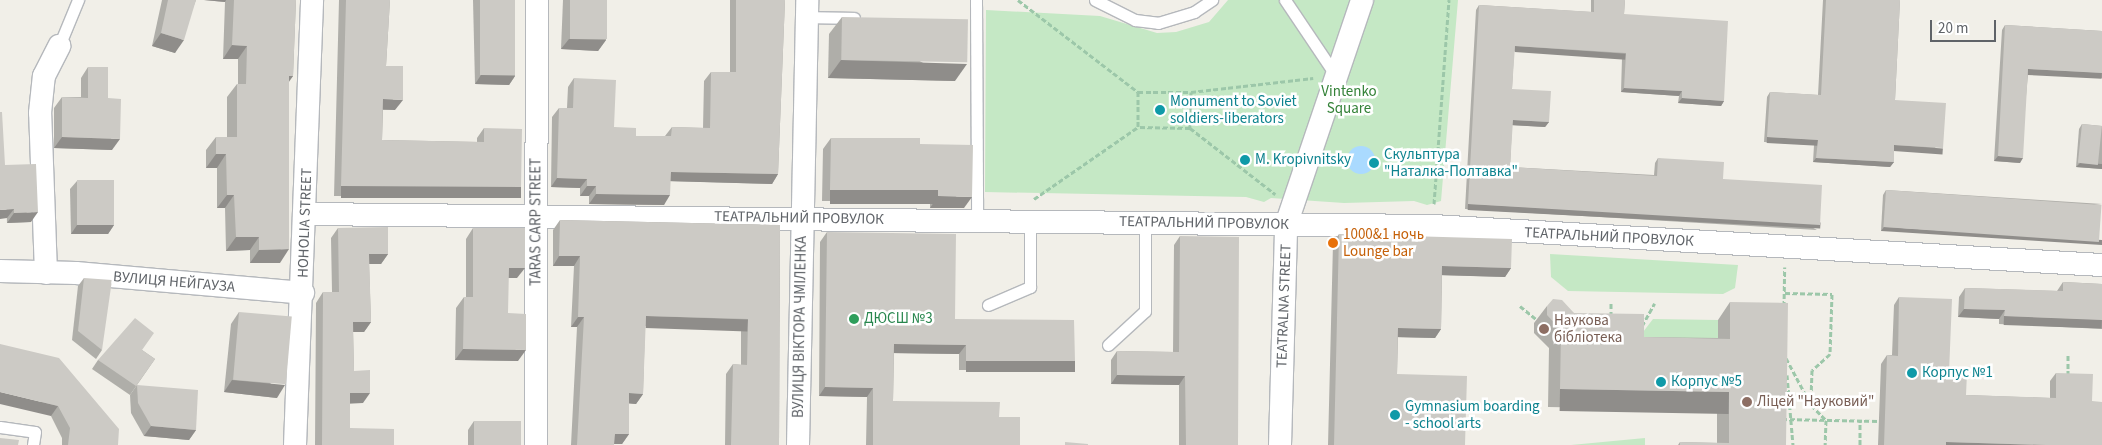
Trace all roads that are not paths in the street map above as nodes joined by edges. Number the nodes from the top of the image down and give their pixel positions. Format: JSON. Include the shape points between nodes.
{"nodes":[{"id":1,"x":78,"y":0,"type":"edge"},
{"id":2,"x":312,"y":0,"type":"edge"},
{"id":3,"x":536,"y":0,"type":"edge"},
{"id":4,"x":976,"y":0,"type":"edge"},
{"id":5,"x":1095,"y":0,"type":"edge"},
{"id":6,"x":1212,"y":0,"type":"edge"},
{"id":7,"x":1285,"y":0,"type":"edge"},
{"id":8,"x":1362,"y":0,"type":"edge"},
{"id":9,"x":806,"y":9,"type":"edge"},
{"id":10,"x":868,"y":18,"type":"edge"},
{"id":11,"x":59,"y":46,"type":"joint"},
{"id":12,"x":1336,"y":76,"type":"junction"},
{"id":13,"x":305,"y":214,"type":"junction"},
{"id":14,"x":536,"y":215,"type":"junction"},
{"id":15,"x":1289,"y":216,"type":"junction"},
{"id":16,"x":801,"y":218,"type":"junction"},
{"id":17,"x":977,"y":220,"type":"junction"},
{"id":18,"x":1030,"y":221,"type":"junction"},
{"id":19,"x":1145,"y":223,"type":"junction"},
{"id":20,"x":2102,"y":265,"type":"edge"},
{"id":21,"x":0,"y":271,"type":"edge"},
{"id":22,"x":46,"y":273,"type":"junction"},
{"id":23,"x":303,"y":293,"type":"junction"},
{"id":24,"x":988,"y":305,"type":"dead end"},
{"id":25,"x":1108,"y":344,"type":"dead end"},
{"id":26,"x":0,"y":427,"type":"edge"},
{"id":27,"x":33,"y":445,"type":"edge"},
{"id":28,"x":295,"y":445,"type":"edge"},
{"id":29,"x":536,"y":445,"type":"edge"},
{"id":30,"x":798,"y":445,"type":"edge"},
{"id":31,"x":1280,"y":445,"type":"edge"}],
"edges":[{"from":1,"to":11,"type":"lane"},
{"from":2,"to":13,"type":"street","name":"HOHOLIA STREET"},
{"from":3,"to":14,"type":"street","name":"TARAS CARP STREET"},
{"from":4,"to":17,"type":"lane"},
{"from":5,"to":6,"type":"lane","via":[[1135,20],[1158,24],[1194,12]]},
{"from":7,"to":12,"type":"lane"},
{"from":8,"to":12,"type":"street","name":"TEATRALNA STREET"},
{"from":9,"to":10,"type":"lane"},
{"from":9,"to":16,"type":"street","name":"ВУЛИЦЯ ВІКТОРА ЧМІЛЕНКА"},
{"from":11,"to":22,"type":"street","via":[[44,76],[40,113]]},
{"from":12,"to":15,"type":"street","name":"TEATRALNA STREET"},
{"from":13,"to":14,"type":"street","name":"ТЕАТРАЛЬНИЙ ПРОВУЛОК"},
{"from":13,"to":23,"type":"street","name":"HOHOLIA STREET"},
{"from":14,"to":16,"type":"street","name":"ТЕАТРАЛЬНИЙ ПРОВУЛОК"},
{"from":14,"to":29,"type":"street","name":"TARAS CARP STREET"},
{"from":15,"to":19,"type":"street","name":"ТЕАТРАЛЬНИЙ ПРОВУЛОК"},
{"from":15,"to":20,"type":"street","name":"ТЕАТРАЛЬНИЙ ПРОВУЛОК"},
{"from":15,"to":31,"type":"street","name":"TEATRALNA STREET"},
{"from":16,"to":17,"type":"street","name":"ТЕАТРАЛЬНИЙ ПРОВУЛОК"},
{"from":16,"to":30,"type":"street","name":"ВУЛИЦЯ ВІКТОРА ЧМІЛЕНКА"},
{"from":17,"to":18,"type":"street","name":"ТЕАТРАЛЬНИЙ ПРОВУЛОК"},
{"from":18,"to":19,"type":"street","name":"ТЕАТРАЛЬНИЙ ПРОВУЛОК"},
{"from":18,"to":24,"type":"lane","via":[[1030,287]]},
{"from":19,"to":25,"type":"lane","via":[[1145,311]]},
{"from":21,"to":22,"type":"street","name":"ВУЛИЦЯ НЕЙГАУЗА"},
{"from":22,"to":23,"type":"street","name":"ВУЛИЦЯ НЕЙГАУЗА"},
{"from":23,"to":28,"type":"street","name":"HOHOLIA STREET"},
{"from":26,"to":27,"type":"lane","via":[[35,432]]}]}
